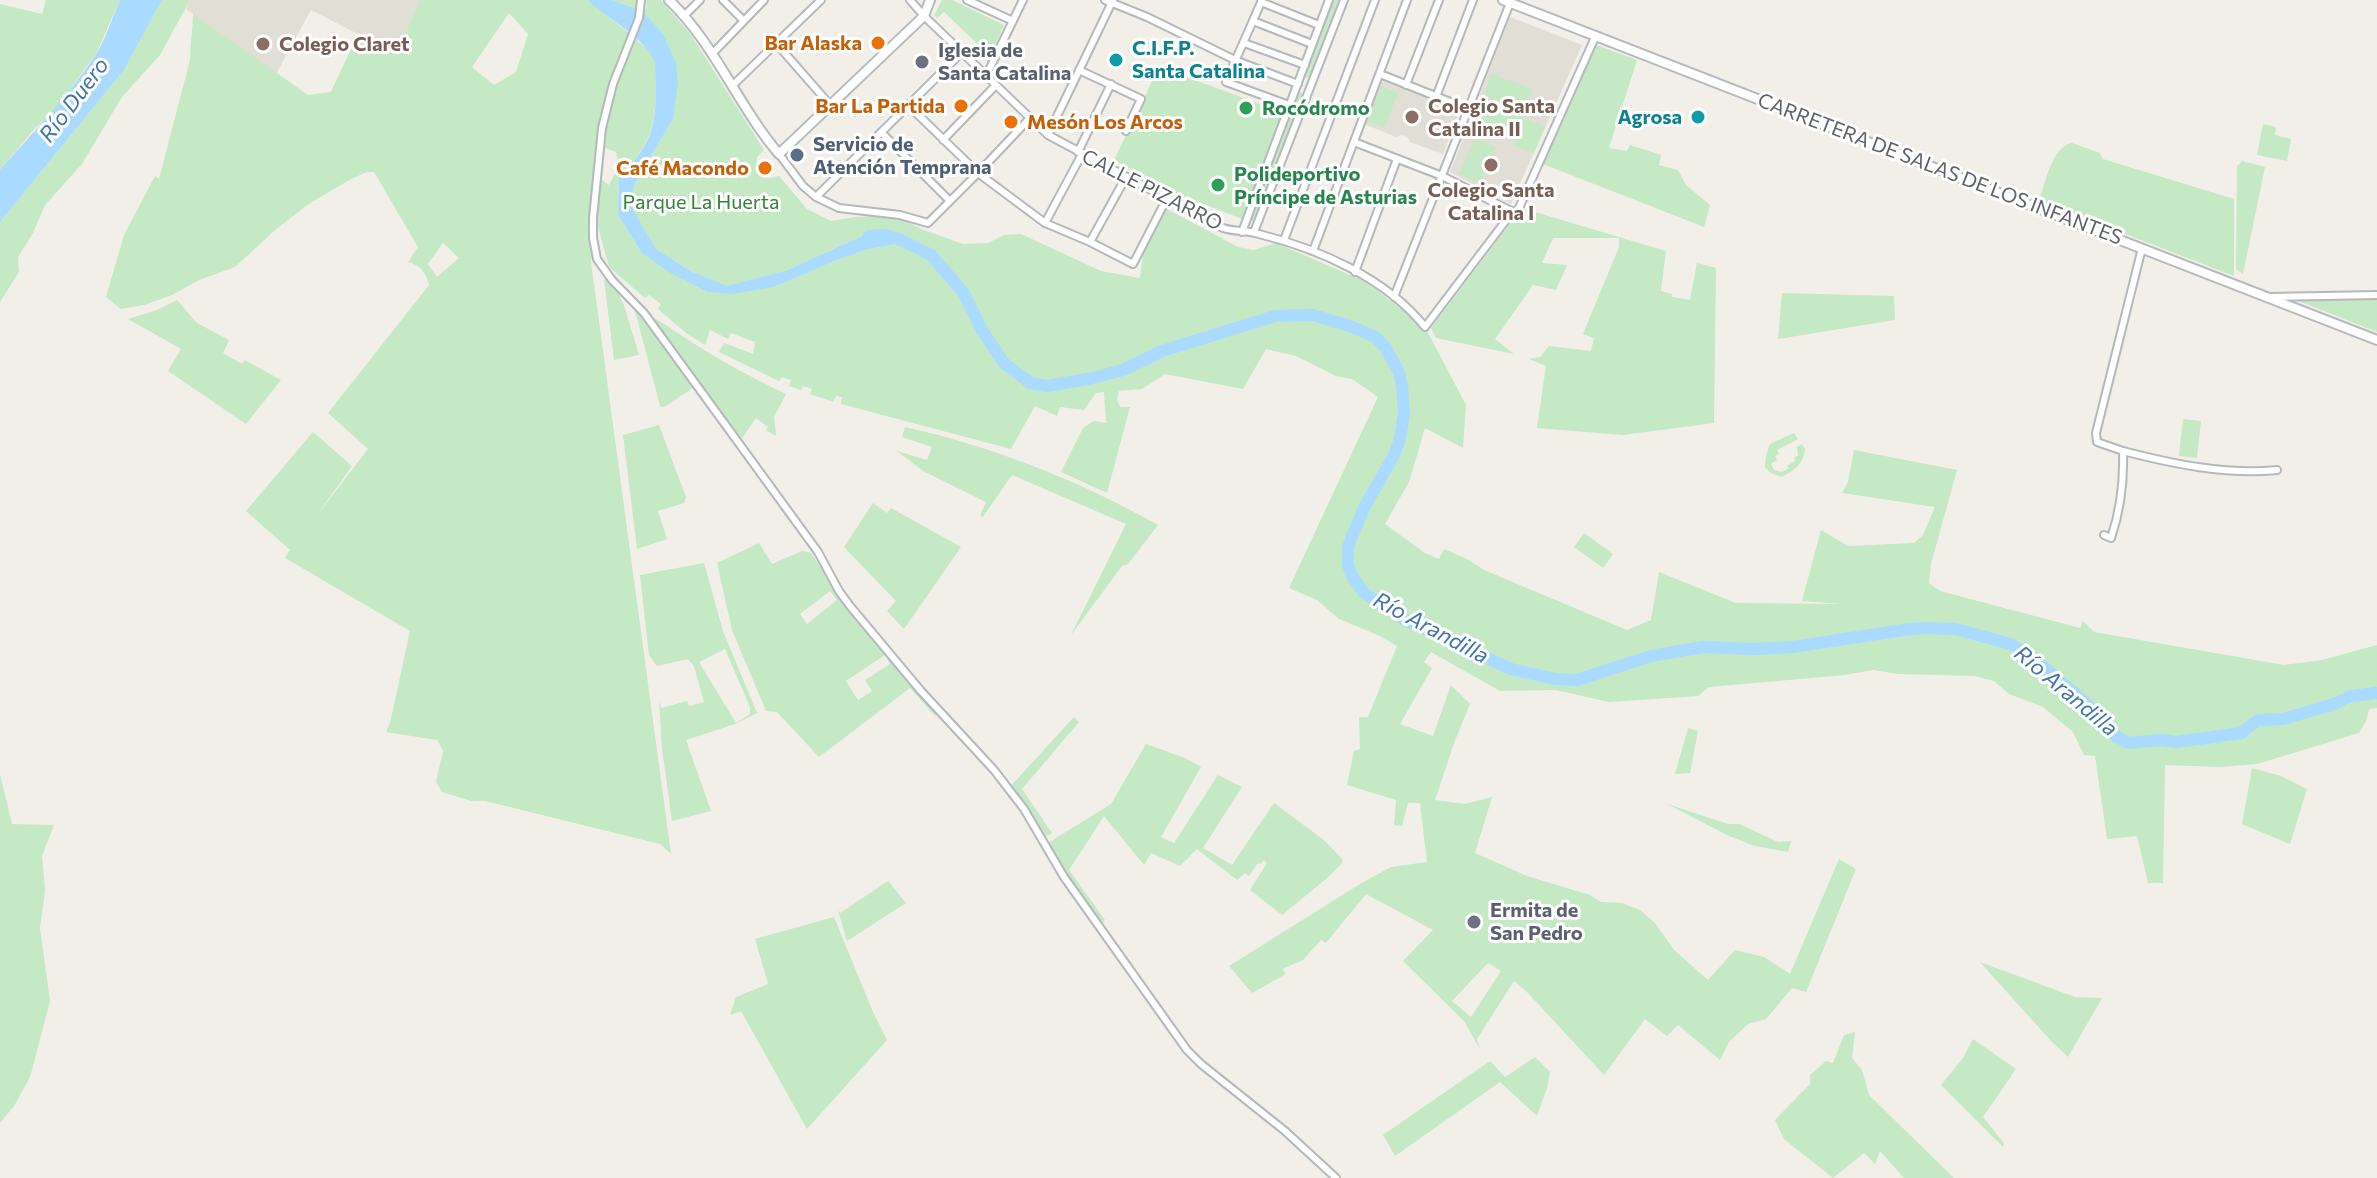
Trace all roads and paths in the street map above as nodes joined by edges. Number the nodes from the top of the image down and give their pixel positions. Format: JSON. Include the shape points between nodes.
{"nodes":[{"id":1,"x":641,"y":0,"type":"edge"},
{"id":2,"x":669,"y":0,"type":"edge"},
{"id":3,"x":700,"y":0,"type":"edge"},
{"id":4,"x":723,"y":0,"type":"edge"},
{"id":5,"x":764,"y":0,"type":"edge"},
{"id":6,"x":821,"y":0,"type":"edge"},
{"id":7,"x":910,"y":0,"type":"edge"},
{"id":8,"x":930,"y":0,"type":"edge"},
{"id":9,"x":967,"y":0,"type":"edge"},
{"id":10,"x":1023,"y":0,"type":"edge"},
{"id":11,"x":1318,"y":0,"type":"edge"},
{"id":12,"x":1344,"y":0,"type":"edge"},
{"id":13,"x":1375,"y":0,"type":"edge"},
{"id":14,"x":1407,"y":0,"type":"edge"},
{"id":15,"x":1439,"y":0,"type":"edge"},
{"id":16,"x":1473,"y":0,"type":"edge"},
{"id":17,"x":1110,"y":1,"type":"edge"},
{"id":18,"x":1261,"y":1,"type":"edge"},
{"id":19,"x":1506,"y":1,"type":"edge"},
{"id":20,"x":1328,"y":2,"type":"edge"},
{"id":21,"x":685,"y":15,"type":"junction"},
{"id":22,"x":924,"y":16,"type":"junction"},
{"id":23,"x":743,"y":20,"type":"junction"},
{"id":24,"x":1013,"y":21,"type":"junction"},
{"id":25,"x":1253,"y":21,"type":"junction"},
{"id":26,"x":1319,"y":25,"type":"junction"},
{"id":27,"x":1596,"y":35,"type":"junction"},
{"id":28,"x":776,"y":43,"type":"junction"},
{"id":29,"x":1244,"y":43,"type":"junction"},
{"id":30,"x":1312,"y":44,"type":"junction"},
{"id":31,"x":962,"y":52,"type":"junction"},
{"id":32,"x":712,"y":54,"type":"junction"},
{"id":33,"x":1237,"y":61,"type":"junction"},
{"id":34,"x":1305,"y":65,"type":"junction"},
{"id":35,"x":1079,"y":70,"type":"junction"},
{"id":36,"x":1380,"y":74,"type":"junction"},
{"id":37,"x":986,"y":76,"type":"junction"},
{"id":38,"x":1298,"y":81,"type":"junction"},
{"id":39,"x":1311,"y":83,"type":"junction"},
{"id":40,"x":1111,"y":84,"type":"junction"},
{"id":41,"x":1406,"y":85,"type":"junction"},
{"id":42,"x":732,"y":86,"type":"junction"},
{"id":43,"x":995,"y":86,"type":"junction"},
{"id":44,"x":1436,"y":97,"type":"junction"},
{"id":45,"x":908,"y":105,"type":"junction"},
{"id":46,"x":1289,"y":105,"type":"junction"},
{"id":47,"x":831,"y":106,"type":"junction"},
{"id":48,"x":1468,"y":109,"type":"junction"},
{"id":49,"x":1029,"y":119,"type":"junction"},
{"id":50,"x":882,"y":131,"type":"junction"},
{"id":51,"x":1126,"y":131,"type":"dead end"},
{"id":52,"x":1048,"y":135,"type":"junction"},
{"id":53,"x":943,"y":140,"type":"junction"},
{"id":54,"x":1354,"y":142,"type":"junction"},
{"id":55,"x":1080,"y":153,"type":"junction"},
{"id":56,"x":779,"y":154,"type":"junction"},
{"id":57,"x":1397,"y":159,"type":"junction"},
{"id":58,"x":978,"y":173,"type":"junction"},
{"id":59,"x":1442,"y":176,"type":"junction"},
{"id":60,"x":1126,"y":177,"type":"junction"},
{"id":61,"x":816,"y":197,"type":"junction"},
{"id":62,"x":1167,"y":198,"type":"junction"},
{"id":63,"x":951,"y":200,"type":"junction"},
{"id":64,"x":1513,"y":212,"type":"junction"},
{"id":65,"x":1045,"y":223,"type":"junction"},
{"id":66,"x":1242,"y":232,"type":"junction"},
{"id":67,"x":1254,"y":232,"type":"junction"},
{"id":68,"x":1284,"y":240,"type":"junction"},
{"id":69,"x":1090,"y":242,"type":"junction"},
{"id":70,"x":2142,"y":248,"type":"junction"},
{"id":71,"x":1313,"y":251,"type":"junction"},
{"id":72,"x":1355,"y":272,"type":"junction"},
{"id":73,"x":2377,"y":295,"type":"edge"},
{"id":74,"x":1394,"y":297,"type":"junction"},
{"id":75,"x":2268,"y":297,"type":"junction"},
{"id":76,"x":2377,"y":340,"type":"edge"},
{"id":77,"x":2123,"y":451,"type":"junction"},
{"id":78,"x":2277,"y":470,"type":"dead end"},
{"id":79,"x":2104,"y":535,"type":"dead end"},
{"id":80,"x":1336,"y":1178,"type":"edge"}],
"edges":[{"from":1,"to":80,"type":"street","via":[[602,128],[593,218],[600,265],[644,313],[818,552],[850,606],[1024,809],[1064,877],[1187,1050]]},
{"from":2,"to":21,"type":"main road"},
{"from":3,"to":21,"type":"street"},
{"from":4,"to":23,"type":"street"},
{"from":5,"to":23,"type":"street"},
{"from":6,"to":28,"type":"street"},
{"from":7,"to":22,"type":"street","name":"CALLE PIZARRO"},
{"from":8,"to":22,"type":"main road"},
{"from":9,"to":24,"type":"street"},
{"from":10,"to":24,"type":"street"},
{"from":11,"to":20,"type":"street"},
{"from":12,"to":39,"type":"street"},
{"from":13,"to":68,"type":"street"},
{"from":14,"to":36,"type":"street"},
{"from":15,"to":41,"type":"street"},
{"from":16,"to":44,"type":"street"},
{"from":17,"to":33,"type":"street"},
{"from":17,"to":35,"type":"street"},
{"from":18,"to":25,"type":"street"},
{"from":18,"to":26,"type":"street"},
{"from":19,"to":27,"type":"main road","name":"CARRETERA DE SALAS DE LOS INFANTES"},
{"from":19,"to":48,"type":"street"},
{"from":20,"to":26,"type":"street"},
{"from":21,"to":32,"type":"main road"},
{"from":22,"to":31,"type":"street","name":"CALLE PIZARRO"},
{"from":22,"to":47,"type":"main road"},
{"from":23,"to":32,"type":"street"},
{"from":24,"to":37,"type":"street"},
{"from":25,"to":29,"type":"street"},
{"from":25,"to":30,"type":"street"},
{"from":26,"to":30,"type":"street"},
{"from":27,"to":64,"type":"street"},
{"from":27,"to":70,"type":"main road","name":"CARRETERA DE SALAS DE LOS INFANTES"},
{"from":28,"to":42,"type":"street"},
{"from":28,"to":47,"type":"street"},
{"from":29,"to":33,"type":"street"},
{"from":29,"to":34,"type":"street"},
{"from":30,"to":34,"type":"street"},
{"from":31,"to":37,"type":"street","name":"CALLE PIZARRO"},
{"from":31,"to":45,"type":"street"},
{"from":32,"to":42,"type":"main road"},
{"from":33,"to":38,"type":"street"},
{"from":33,"to":46,"type":"street","via":[[1226,82]]},
{"from":34,"to":38,"type":"street"},
{"from":35,"to":40,"type":"street"},
{"from":35,"to":52,"type":"street"},
{"from":36,"to":41,"type":"street"},
{"from":36,"to":54,"type":"street"},
{"from":37,"to":43,"type":"street","name":"CALLE PIZARRO"},
{"from":38,"to":39,"type":"street"},
{"from":38,"to":46,"type":"street"},
{"from":39,"to":67,"type":"street"},
{"from":40,"to":51,"type":"street","via":[[1141,99]]},
{"from":40,"to":55,"type":"street"},
{"from":41,"to":44,"type":"street"},
{"from":42,"to":56,"type":"main road"},
{"from":43,"to":49,"type":"street","name":"CALLE PIZARRO"},
{"from":43,"to":53,"type":"street"},
{"from":44,"to":48,"type":"street"},
{"from":45,"to":50,"type":"street"},
{"from":45,"to":53,"type":"street"},
{"from":46,"to":66,"type":"street"},
{"from":47,"to":56,"type":"main road"},
{"from":48,"to":59,"type":"street"},
{"from":49,"to":52,"type":"street","name":"CALLE PIZARRO"},
{"from":49,"to":58,"type":"street"},
{"from":50,"to":61,"type":"street"},
{"from":50,"to":63,"type":"street"},
{"from":52,"to":55,"type":"street","name":"CALLE PIZARRO"},
{"from":53,"to":58,"type":"street"},
{"from":54,"to":57,"type":"street"},
{"from":54,"to":71,"type":"street"},
{"from":55,"to":60,"type":"street","name":"CALLE PIZARRO"},
{"from":55,"to":65,"type":"street"},
{"from":56,"to":61,"type":"street"},
{"from":57,"to":59,"type":"street"},
{"from":57,"to":72,"type":"street"},
{"from":58,"to":63,"type":"street"},
{"from":58,"to":65,"type":"street"},
{"from":59,"to":64,"type":"street"},
{"from":59,"to":74,"type":"street"},
{"from":60,"to":62,"type":"street","name":"CALLE PIZARRO"},
{"from":60,"to":69,"type":"street"},
{"from":61,"to":63,"type":"street","via":[[839,208],[928,223]]},
{"from":62,"to":66,"type":"street","name":"CALLE PIZARRO","via":[[1223,228]]},
{"from":62,"to":69,"type":"street","via":[[1133,264]]},
{"from":64,"to":74,"type":"street","name":"CALLE PIZARRO","via":[[1425,327]]},
{"from":65,"to":69,"type":"street"},
{"from":66,"to":67,"type":"street","name":"CALLE PIZARRO"},
{"from":67,"to":68,"type":"street","name":"CALLE PIZARRO"},
{"from":68,"to":71,"type":"street","name":"CALLE PIZARRO"},
{"from":70,"to":75,"type":"main road","name":"CARRETERA DE SALAS DE LOS INFANTES"},
{"from":70,"to":77,"type":"street","via":[[2096,433],[2097,442]]},
{"from":71,"to":72,"type":"street","name":"CALLE PIZARRO"},
{"from":72,"to":74,"type":"street","name":"CALLE PIZARRO"},
{"from":73,"to":75,"type":"street"},
{"from":75,"to":76,"type":"main road","name":"CARRETERA DE SALAS DE LOS INFANTES"},
{"from":77,"to":78,"type":"street","via":[[2248,473]]},
{"from":77,"to":79,"type":"street","via":[[2117,521],[2111,538]]}]}
